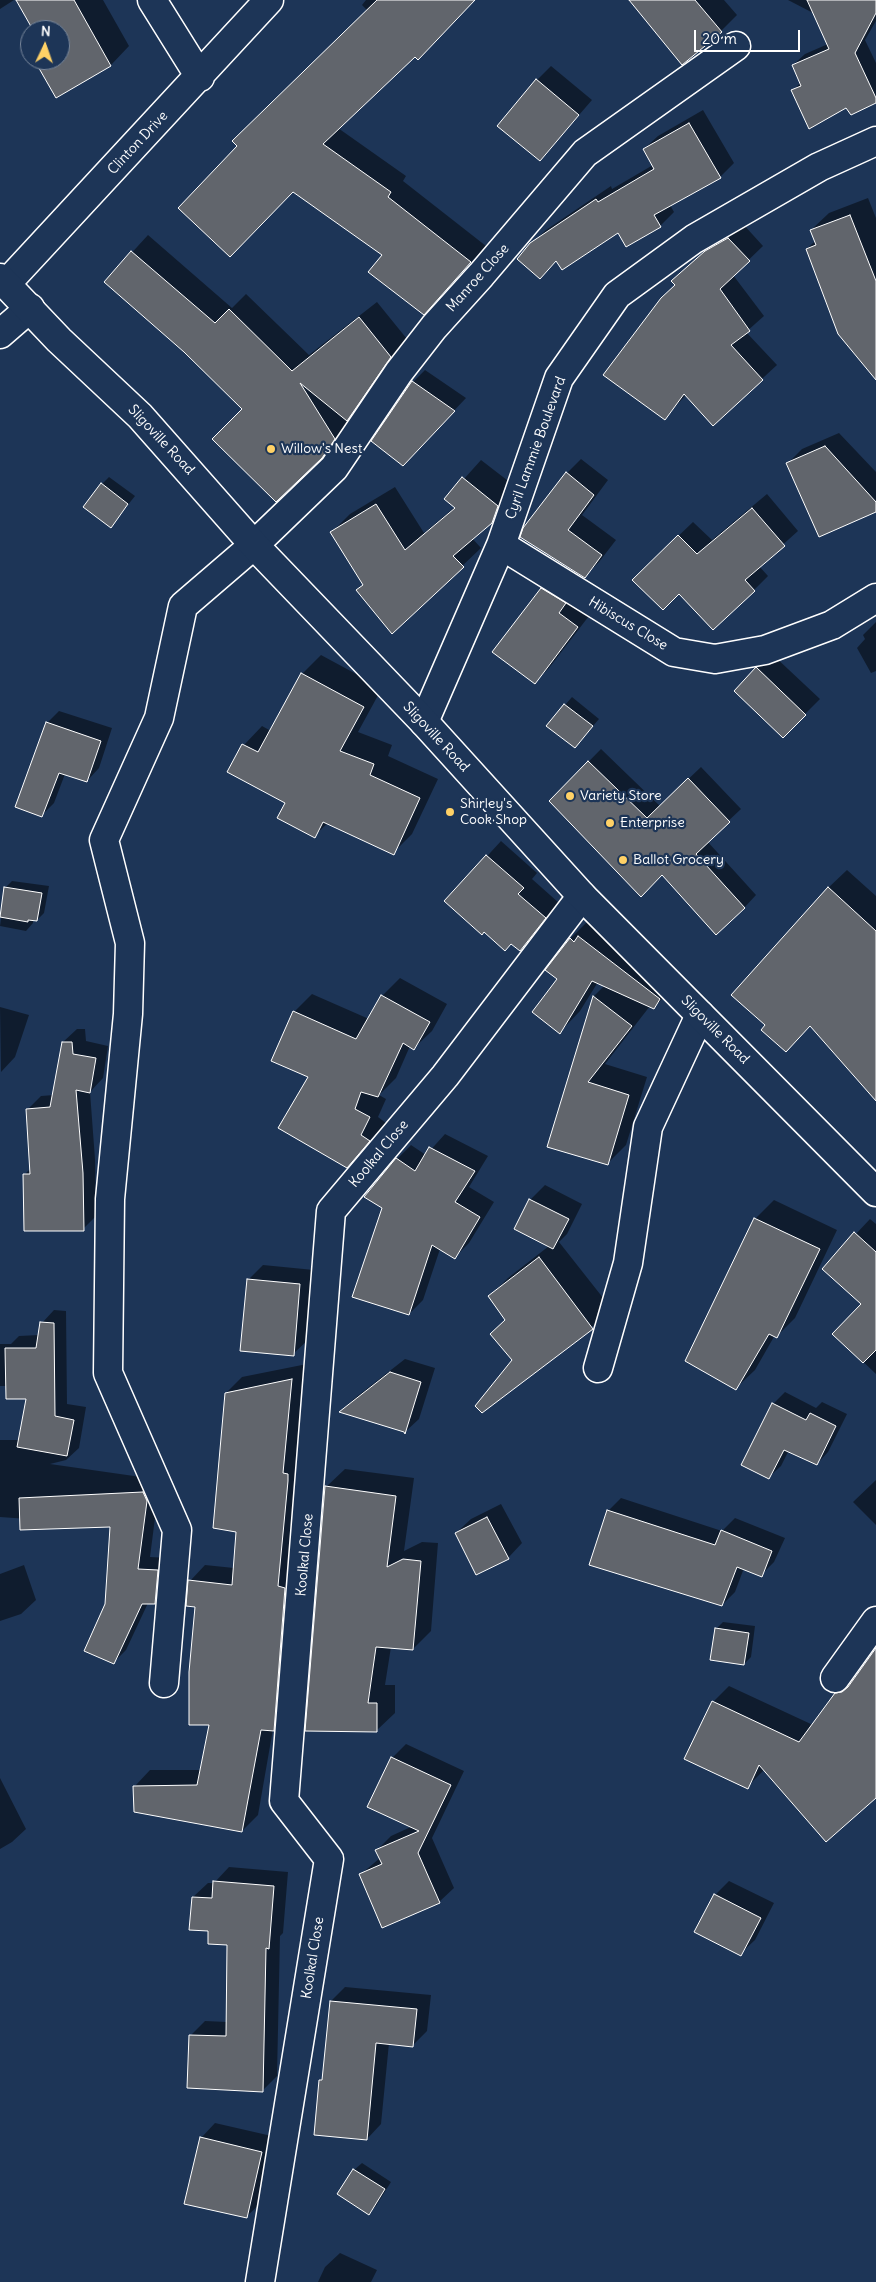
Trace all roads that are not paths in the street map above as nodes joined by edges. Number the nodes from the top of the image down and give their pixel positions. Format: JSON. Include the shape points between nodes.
{"nodes":[{"id":1,"x":152,"y":0,"type":"edge"},
{"id":2,"x":269,"y":0,"type":"edge"},
{"id":3,"x":736,"y":46,"type":"dead end"},
{"id":4,"x":200,"y":76,"type":"junction"},
{"id":5,"x":876,"y":141,"type":"edge"},
{"id":6,"x":3,"y":281,"type":"edge"},
{"id":7,"x":30,"y":308,"type":"junction"},
{"id":8,"x":0,"y":334,"type":"edge"},
{"id":9,"x":254,"y":544,"type":"junction"},
{"id":10,"x":501,"y":545,"type":"junction"},
{"id":11,"x":876,"y":598,"type":"edge"},
{"id":12,"x":424,"y":722,"type":"junction"},
{"id":13,"x":582,"y":896,"type":"junction"},
{"id":14,"x":700,"y":1016,"type":"junction"},
{"id":15,"x":876,"y":1192,"type":"edge"},
{"id":16,"x":598,"y":1368,"type":"dead end"},
{"id":17,"x":876,"y":1621,"type":"edge"},
{"id":18,"x":835,"y":1678,"type":"dead end"},
{"id":19,"x":164,"y":1682,"type":"dead end"},
{"id":20,"x":260,"y":2282,"type":"edge"}],
"edges":[{"from":1,"to":4,"type":"street"},
{"from":2,"to":4,"type":"street","name":"Clinton Drive"},
{"from":3,"to":9,"type":"street","name":"Manroe Close","via":[[585,153],[434,327],[399,372],[334,468]]},
{"from":4,"to":6,"type":"street","name":"Clinton Drive"},
{"from":5,"to":10,"type":"street","name":"Cyril Lammie Boulevard","via":[[819,167],[694,240],[617,295],[559,378]]},
{"from":6,"to":7,"type":"street","name":"Sligoville Road"},
{"from":7,"to":8,"type":"street"},
{"from":7,"to":9,"type":"street","name":"Sligoville Road","via":[[59,340],[140,416]]},
{"from":9,"to":12,"type":"street","name":"Sligoville Road"},
{"from":9,"to":19,"type":"street","name":"Manroe Close","via":[[183,606],[159,718],[104,840],[130,943],[128,1014],[110,1199],[108,1373],[177,1530]]},
{"from":10,"to":11,"type":"street","name":"Hibiscus Close","via":[[674,652],[715,659],[773,647],[832,625]]},
{"from":10,"to":12,"type":"street","name":"Cyril Lammie Boulevard"},
{"from":12,"to":13,"type":"street","name":"Sligoville Road"},
{"from":13,"to":14,"type":"street","name":"Sligoville Road"},
{"from":13,"to":20,"type":"street","name":"Koolkal Close","via":[[445,1076],[331,1211],[284,1800],[329,1859]]},
{"from":14,"to":15,"type":"street","name":"Sligoville Road"},
{"from":14,"to":16,"type":"street","via":[[648,1127],[628,1263]]},
{"from":17,"to":18,"type":"street"}]}
